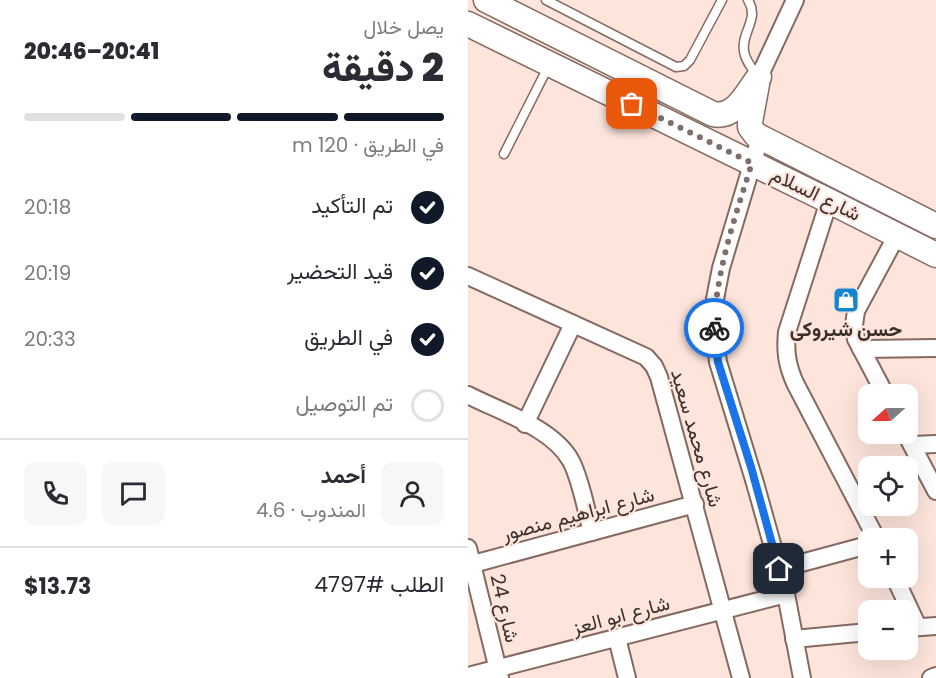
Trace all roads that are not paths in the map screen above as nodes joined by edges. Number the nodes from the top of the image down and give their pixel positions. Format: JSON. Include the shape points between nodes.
{"nodes":[{"id":1,"x":486,"y":0,"type":"edge"},
{"id":2,"x":546,"y":0,"type":"edge"},
{"id":3,"x":722,"y":0,"type":"edge"},
{"id":4,"x":748,"y":0,"type":"edge"},
{"id":5,"x":795,"y":0,"type":"edge"},
{"id":6,"x":559,"y":3,"type":"edge"},
{"id":7,"x":468,"y":24,"type":"edge"},
{"id":8,"x":550,"y":64,"type":"junction"},
{"id":9,"x":759,"y":77,"type":"junction"},
{"id":10,"x":641,"y":78,"type":"junction"},
{"id":11,"x":590,"y":83,"type":"junction"},
{"id":12,"x":760,"y":138,"type":"junction"},
{"id":13,"x":504,"y":153,"type":"dead end"},
{"id":14,"x":752,"y":163,"type":"junction"},
{"id":15,"x":829,"y":201,"type":"junction"},
{"id":16,"x":936,"y":226,"type":"edge"},
{"id":17,"x":897,"y":235,"type":"junction"},
{"id":18,"x":936,"y":255,"type":"edge"},
{"id":19,"x":468,"y":276,"type":"edge"},
{"id":20,"x":573,"y":324,"type":"junction"},
{"id":21,"x":936,"y":348,"type":"edge"},
{"id":22,"x":861,"y":349,"type":"junction"},
{"id":23,"x":880,"y":384,"type":"edge"},
{"id":24,"x":468,"y":396,"type":"edge"},
{"id":25,"x":525,"y":424,"type":"junction"},
{"id":26,"x":918,"y":441,"type":"edge"},
{"id":27,"x":912,"y":444,"type":"edge"},
{"id":28,"x":936,"y":444,"type":"edge"},
{"id":29,"x":936,"y":491,"type":"edge"},
{"id":30,"x":694,"y":504,"type":"junction"},
{"id":31,"x":871,"y":528,"type":"edge"},
{"id":32,"x":592,"y":532,"type":"junction"},
{"id":33,"x":858,"y":548,"type":"edge"},
{"id":34,"x":470,"y":556,"type":"edge"},
{"id":35,"x":779,"y":569,"type":"junction"},
{"id":36,"x":786,"y":594,"type":"junction"},
{"id":37,"x":724,"y":609,"type":"junction"},
{"id":38,"x":936,"y":626,"type":"edge"},
{"id":39,"x":918,"y":628,"type":"edge"},
{"id":40,"x":858,"y":633,"type":"edge"},
{"id":41,"x":617,"y":638,"type":"junction"},
{"id":42,"x":794,"y":639,"type":"junction"},
{"id":43,"x":499,"y":674,"type":"edge"},
{"id":44,"x":468,"y":676,"type":"edge"},
{"id":45,"x":936,"y":676,"type":"edge"},
{"id":46,"x":627,"y":678,"type":"edge"},
{"id":47,"x":741,"y":678,"type":"edge"},
{"id":48,"x":802,"y":678,"type":"edge"},
{"id":49,"x":932,"y":678,"type":"edge"}],
"edges":[{"from":1,"to":10,"type":"street"},
{"from":2,"to":6,"type":"lane"},
{"from":3,"to":6,"type":"lane","via":[[690,60],[676,67]]},
{"from":4,"to":9,"type":"lane","via":[[753,15],[744,52]]},
{"from":5,"to":9,"type":"street"},
{"from":7,"to":8,"type":"street","name":"شارع السلام"},
{"from":8,"to":11,"type":"street","name":"شارع السلام"},
{"from":8,"to":13,"type":"lane"},
{"from":9,"to":10,"type":"street","via":[[735,108],[718,116]]},
{"from":9,"to":12,"type":"street","via":[[750,122]]},
{"from":10,"to":11,"type":"street"},
{"from":11,"to":14,"type":"street","name":"شارع السلام"},
{"from":12,"to":14,"type":"street"},
{"from":12,"to":16,"type":"street","name":"شارع السلام"},
{"from":14,"to":15,"type":"street","name":"شارع السلام"},
{"from":14,"to":35,"type":"street","via":[[721,268],[714,331],[718,362]]},
{"from":15,"to":17,"type":"street","name":"شارع السلام"},
{"from":15,"to":31,"type":"street","via":[[787,332],[786,358],[795,383]]},
{"from":17,"to":18,"type":"street","name":"شارع السلام"},
{"from":17,"to":22,"type":"street","via":[[856,311],[854,325]]},
{"from":19,"to":20,"type":"street","name":"شارع محمد سعيد"},
{"from":20,"to":25,"type":"street"},
{"from":20,"to":30,"type":"street","name":"شارع محمد سعيد","via":[[646,357],[654,366]]},
{"from":21,"to":22,"type":"street"},
{"from":22,"to":23,"type":"street"},
{"from":24,"to":25,"type":"street"},
{"from":25,"to":32,"type":"street","via":[[544,433],[572,462]]},
{"from":26,"to":28,"type":"street"},
{"from":27,"to":29,"type":"street"},
{"from":30,"to":32,"type":"street","name":"شارع ابراهيم منصور"},
{"from":30,"to":37,"type":"street","name":"شارع محمد سعيد"},
{"from":32,"to":34,"type":"street","name":"شارع ابراهيم منصور"},
{"from":33,"to":35,"type":"street"},
{"from":34,"to":43,"type":"street","name":"شارع 24"},
{"from":35,"to":36,"type":"street"},
{"from":36,"to":37,"type":"street","name":"شارع ابو العز"},
{"from":36,"to":42,"type":"street"},
{"from":37,"to":41,"type":"street","name":"شارع ابو العز"},
{"from":37,"to":47,"type":"street","name":"شارع محمد سعيد"},
{"from":38,"to":39,"type":"street"},
{"from":40,"to":42,"type":"street"},
{"from":41,"to":43,"type":"street","name":"شارع ابو العز"},
{"from":41,"to":46,"type":"street"},
{"from":42,"to":48,"type":"street"},
{"from":43,"to":44,"type":"street","name":"شارع ابو العز"},
{"from":45,"to":49,"type":"street"}]}
